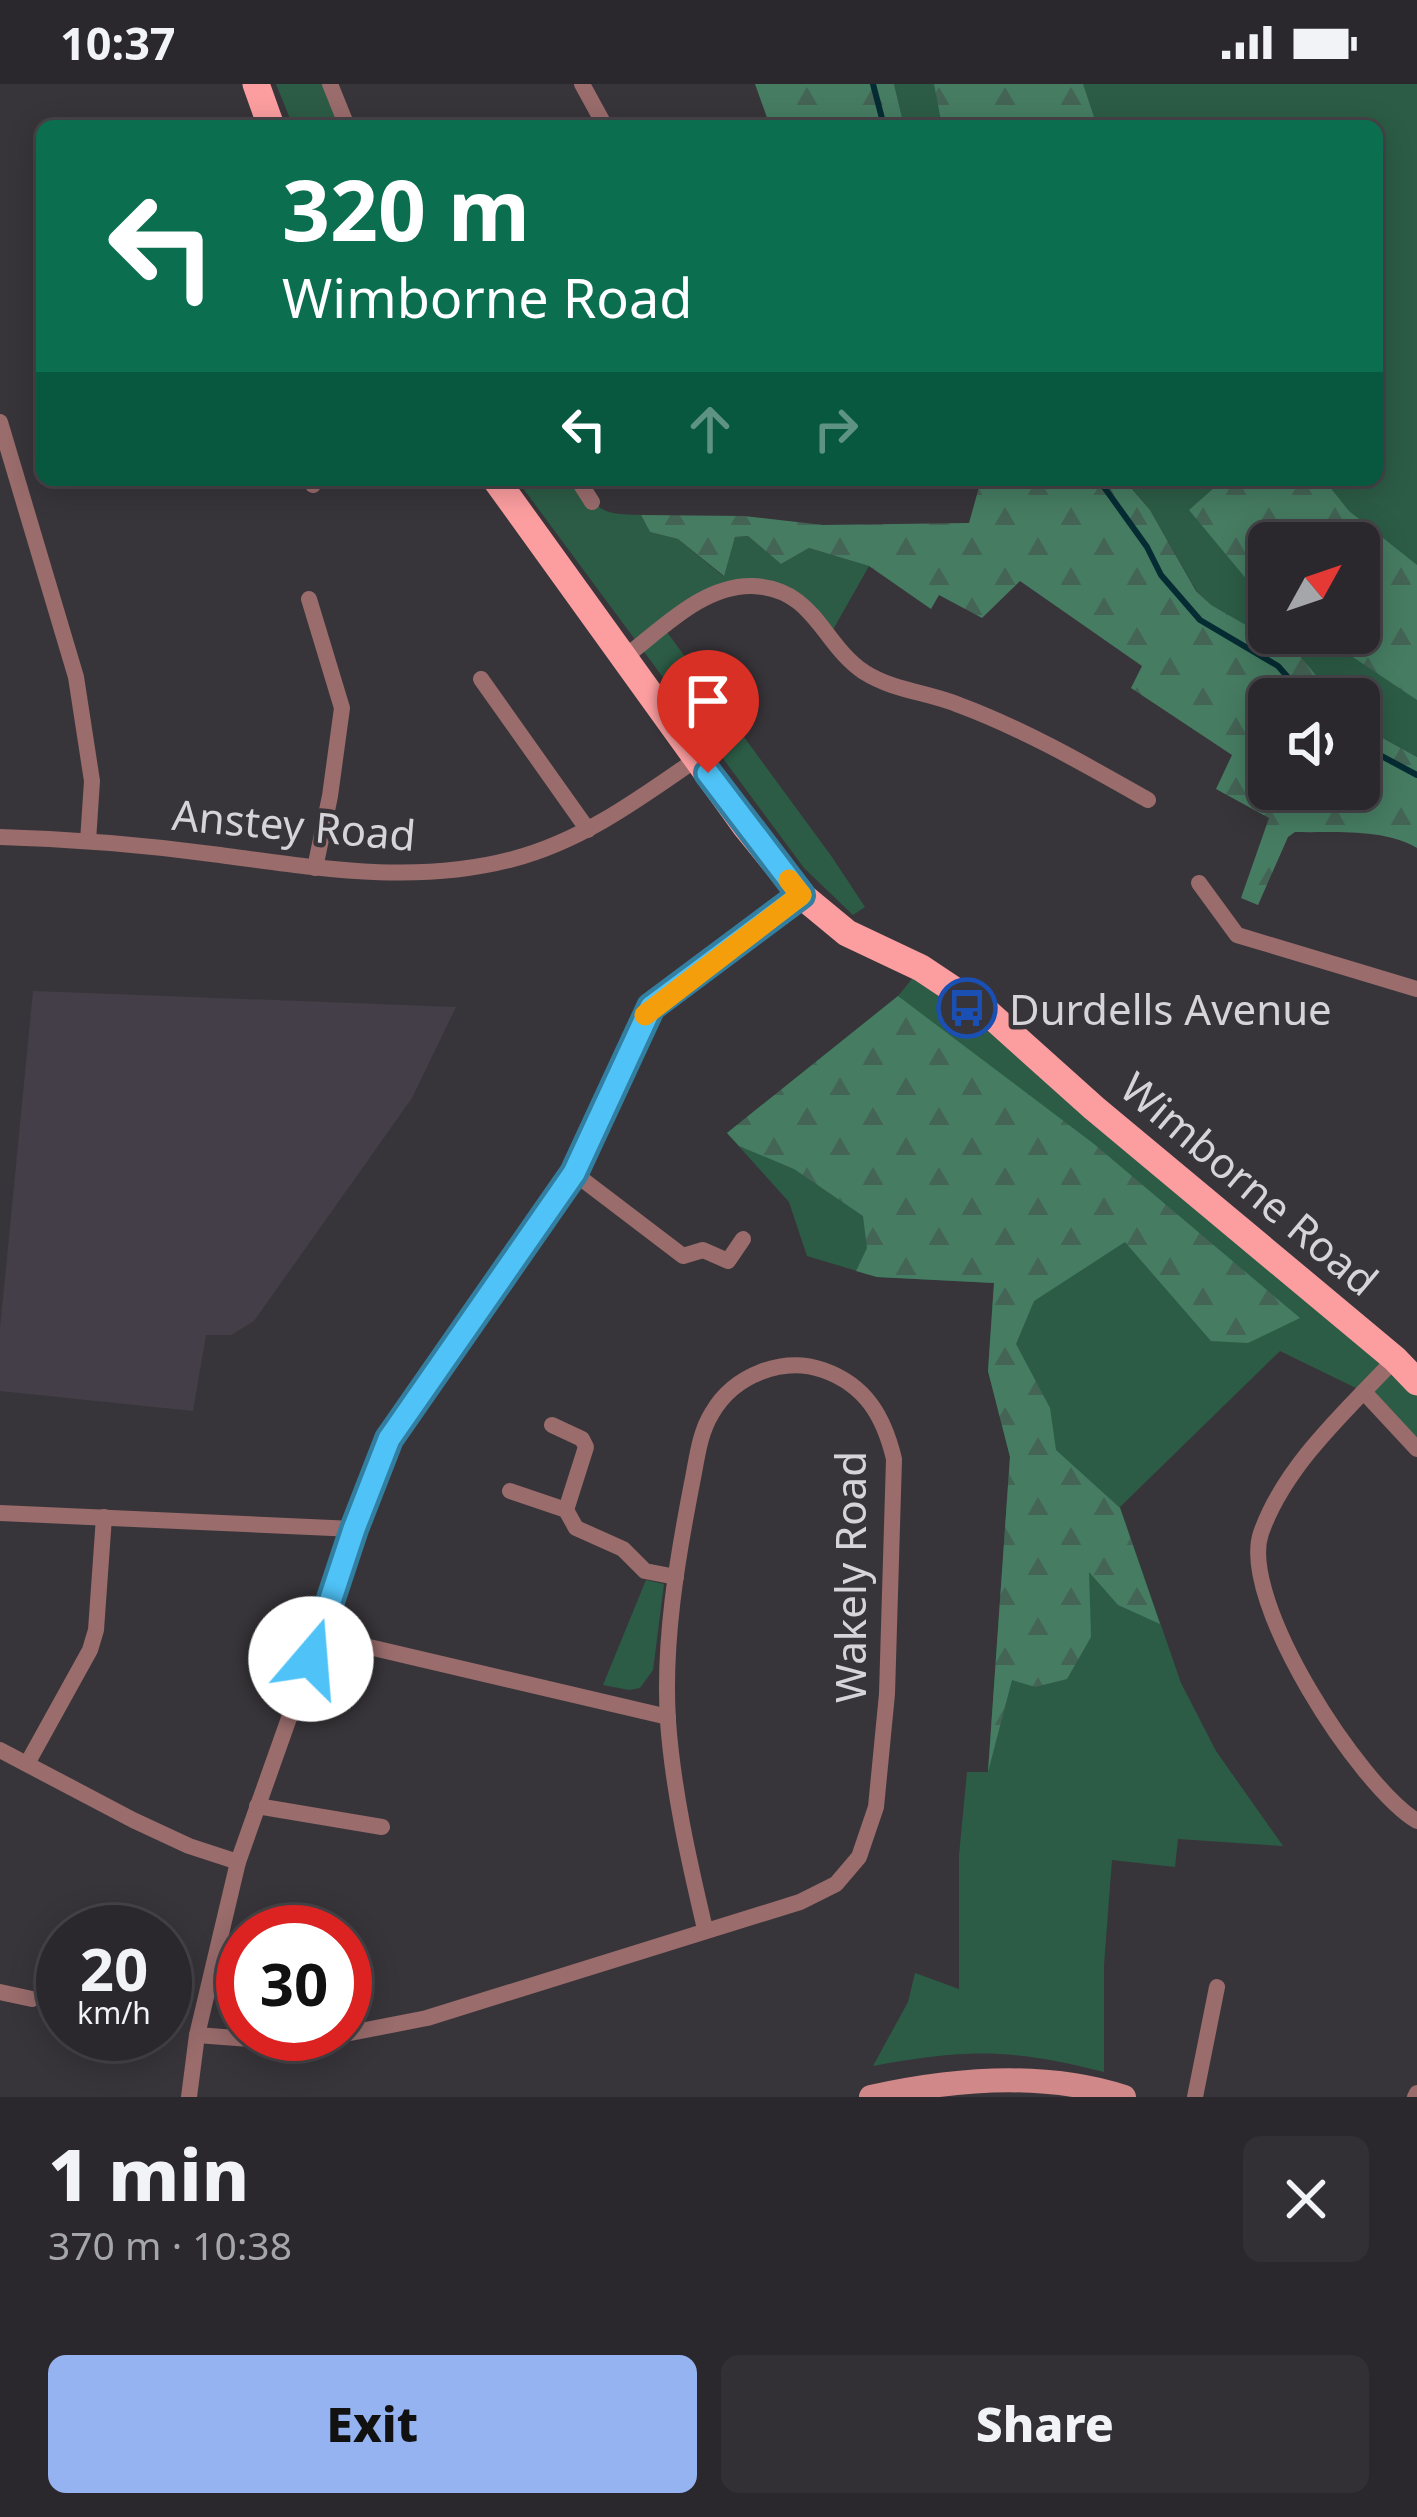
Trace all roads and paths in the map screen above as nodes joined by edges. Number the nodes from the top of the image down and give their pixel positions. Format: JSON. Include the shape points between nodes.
{"nodes":[{"id":1,"x":256,"y":84,"type":"edge"},
{"id":2,"x":330,"y":84,"type":"edge"},
{"id":3,"x":582,"y":84,"type":"edge"},
{"id":4,"x":262,"y":120,"type":"edge"},
{"id":5,"x":345,"y":120,"type":"edge"},
{"id":6,"x":602,"y":120,"type":"edge"},
{"id":7,"x":0,"y":422,"type":"edge"},
{"id":8,"x":500,"y":486,"type":"edge"},
{"id":9,"x":582,"y":486,"type":"edge"},
{"id":10,"x":592,"y":502,"type":"dead end"},
{"id":11,"x":309,"y":599,"type":"dead end"},
{"id":12,"x":626,"y":656,"type":"junction"},
{"id":13,"x":481,"y":679,"type":"dead end"},
{"id":14,"x":698,"y":758,"type":"junction"},
{"id":15,"x":1148,"y":800,"type":"dead end"},
{"id":16,"x":588,"y":830,"type":"junction"},
{"id":17,"x":0,"y":837,"type":"edge"},
{"id":18,"x":88,"y":841,"type":"junction"},
{"id":19,"x":315,"y":868,"type":"junction"},
{"id":20,"x":1199,"y":884,"type":"dead end"},
{"id":21,"x":801,"y":895,"type":"junction"},
{"id":22,"x":1417,"y":988,"type":"edge"},
{"id":23,"x":574,"y":1173,"type":"junction"},
{"id":24,"x":743,"y":1239,"type":"dead end"},
{"id":25,"x":1395,"y":1359,"type":"junction"},
{"id":26,"x":1417,"y":1382,"type":"edge"},
{"id":27,"x":1364,"y":1392,"type":"junction"},
{"id":28,"x":552,"y":1425,"type":"dead end"},
{"id":29,"x":1417,"y":1449,"type":"edge"},
{"id":30,"x":510,"y":1491,"type":"dead end"},
{"id":31,"x":566,"y":1510,"type":"junction"},
{"id":32,"x":0,"y":1513,"type":"edge"},
{"id":33,"x":104,"y":1517,"type":"junction"},
{"id":34,"x":354,"y":1529,"type":"junction"},
{"id":35,"x":676,"y":1577,"type":"junction"},
{"id":36,"x":318,"y":1635,"type":"junction"},
{"id":37,"x":668,"y":1718,"type":"junction"},
{"id":38,"x":0,"y":1750,"type":"edge"},
{"id":39,"x":28,"y":1762,"type":"junction"},
{"id":40,"x":256,"y":1806,"type":"junction"},
{"id":41,"x":1417,"y":1821,"type":"edge"},
{"id":42,"x":382,"y":1827,"type":"dead end"},
{"id":43,"x":238,"y":1862,"type":"junction"},
{"id":44,"x":704,"y":1929,"type":"junction"},
{"id":45,"x":1217,"y":1987,"type":"dead end"},
{"id":46,"x":0,"y":1992,"type":"edge"},
{"id":47,"x":32,"y":1999,"type":"dead end"},
{"id":48,"x":372,"y":2029,"type":"edge"},
{"id":49,"x":197,"y":2036,"type":"junction"},
{"id":50,"x":216,"y":2037,"type":"edge"},
{"id":51,"x":189,"y":2097,"type":"edge"},
{"id":52,"x":871,"y":2097,"type":"edge"},
{"id":53,"x":1124,"y":2097,"type":"edge"},
{"id":54,"x":1195,"y":2097,"type":"edge"}],
"edges":[{"from":1,"to":4,"type":"main road"},
{"from":2,"to":5,"type":"street"},
{"from":3,"to":6,"type":"street"},
{"from":7,"to":18,"type":"street","via":[[76,677],[92,781]]},
{"from":8,"to":12,"type":"main road","name":"Wimborne Road"},
{"from":9,"to":10,"type":"street"},
{"from":11,"to":19,"type":"street","via":[[342,708]]},
{"from":12,"to":14,"type":"main road","name":"Wimborne Road"},
{"from":12,"to":15,"type":"street","via":[[710,595],[753,586],[777,591],[816,616],[878,681],[960,705]]},
{"from":13,"to":16,"type":"street"},
{"from":14,"to":16,"type":"street","name":"Anstey Road"},
{"from":14,"to":21,"type":"main road","name":"Wimborne Road"},
{"from":16,"to":19,"type":"street","name":"Anstey Road","via":[[478,867]]},
{"from":17,"to":18,"type":"street","name":"Anstey Road"},
{"from":18,"to":19,"type":"street","name":"Anstey Road"},
{"from":20,"to":22,"type":"street","via":[[1237,935]]},
{"from":21,"to":23,"type":"street","via":[[651,1007]]},
{"from":21,"to":25,"type":"main road","name":"Wimborne Road","via":[[847,933],[987,1012]]},
{"from":23,"to":24,"type":"street","via":[[683,1256],[703,1250],[728,1261]]},
{"from":23,"to":34,"type":"street","via":[[389,1439]]},
{"from":25,"to":26,"type":"main road","name":"Wimborne Road"},
{"from":25,"to":27,"type":"street"},
{"from":27,"to":29,"type":"street"},
{"from":27,"to":41,"type":"street","via":[[1290,1478],[1259,1536],[1264,1589],[1300,1678],[1354,1758]]},
{"from":28,"to":31,"type":"street","via":[[586,1447]]},
{"from":30,"to":31,"type":"street"},
{"from":31,"to":35,"type":"street","via":[[576,1528],[623,1549],[645,1571]]},
{"from":32,"to":33,"type":"street"},
{"from":33,"to":34,"type":"street"},
{"from":33,"to":39,"type":"street","via":[[96,1630]]},
{"from":34,"to":36,"type":"street"},
{"from":35,"to":37,"type":"street","name":"Wakely Road"},
{"from":35,"to":44,"type":"street","name":"Wakely Road","via":[[702,1434],[730,1392],[791,1364],[836,1375],[864,1394],[894,1459],[887,1694],[870,1834],[846,1873],[820,1894]]},
{"from":36,"to":37,"type":"street"},
{"from":36,"to":40,"type":"street"},
{"from":37,"to":44,"type":"street","name":"Wakely Road"},
{"from":38,"to":39,"type":"street"},
{"from":39,"to":43,"type":"street","via":[[133,1820]]},
{"from":40,"to":42,"type":"street"},
{"from":40,"to":43,"type":"street"},
{"from":43,"to":49,"type":"street"},
{"from":44,"to":48,"type":"street","name":"Wakely Road"},
{"from":45,"to":54,"type":"street"},
{"from":46,"to":47,"type":"street"},
{"from":49,"to":50,"type":"street","name":"Wakely Road"},
{"from":49,"to":51,"type":"street"},
{"from":52,"to":53,"type":"street","via":[[991,2081],[1044,2081]]}]}
